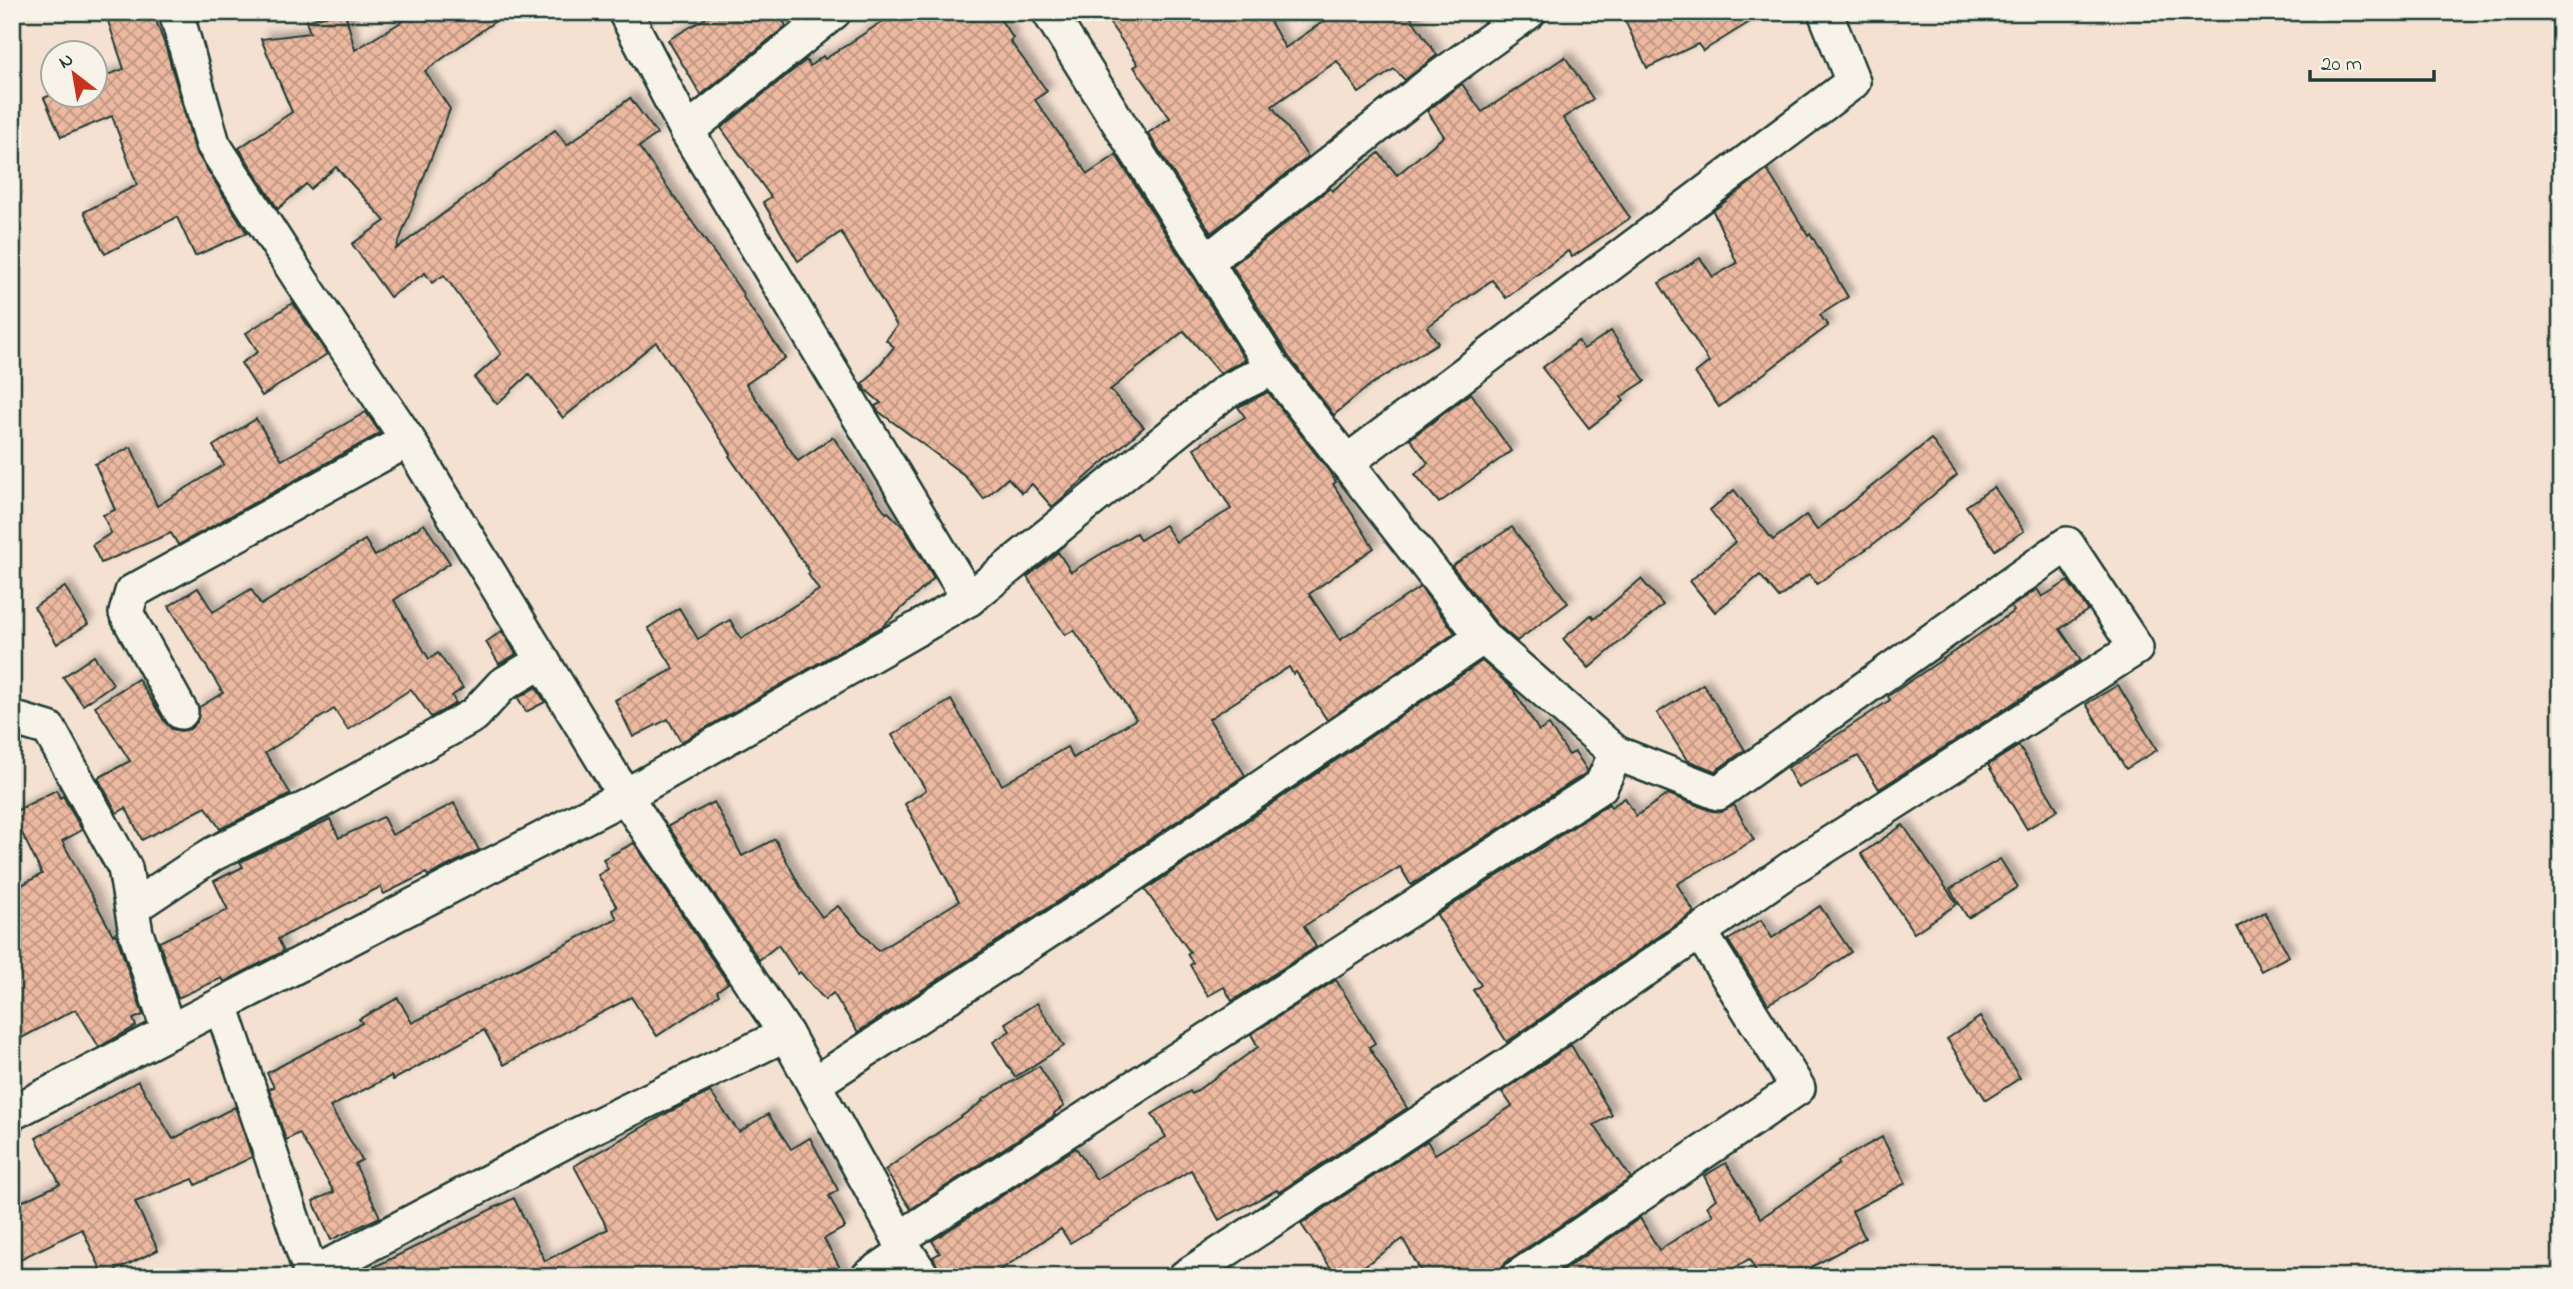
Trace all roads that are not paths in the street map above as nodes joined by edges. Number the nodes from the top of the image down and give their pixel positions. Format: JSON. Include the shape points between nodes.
{"nodes":[{"id":1,"x":176,"y":12,"type":"edge"},
{"id":2,"x":625,"y":12,"type":"edge"},
{"id":3,"x":834,"y":12,"type":"edge"},
{"id":4,"x":1049,"y":12,"type":"edge"},
{"id":5,"x":1529,"y":12,"type":"edge"},
{"id":6,"x":1825,"y":12,"type":"edge"},
{"id":7,"x":687,"y":131,"type":"junction"},
{"id":8,"x":1206,"y":262,"type":"junction"},
{"id":9,"x":1273,"y":368,"type":"junction"},
{"id":10,"x":408,"y":440,"type":"junction"},
{"id":11,"x":1347,"y":462,"type":"junction"},
{"id":12,"x":969,"y":599,"type":"junction"},
{"id":13,"x":1483,"y":637,"type":"junction"},
{"id":14,"x":542,"y":661,"type":"junction"},
{"id":15,"x":181,"y":712,"type":"dead end"},
{"id":16,"x":12,"y":718,"type":"edge"},
{"id":17,"x":1616,"y":753,"type":"junction"},
{"id":18,"x":625,"y":796,"type":"junction"},
{"id":19,"x":132,"y":908,"type":"junction"},
{"id":20,"x":1700,"y":932,"type":"junction"},
{"id":21,"x":221,"y":1005,"type":"junction"},
{"id":22,"x":169,"y":1032,"type":"junction"},
{"id":23,"x":786,"y":1034,"type":"junction"},
{"id":24,"x":814,"y":1084,"type":"junction"},
{"id":25,"x":12,"y":1113,"type":"edge"},
{"id":26,"x":909,"y":1256,"type":"edge"},
{"id":27,"x":311,"y":1276,"type":"edge"},
{"id":28,"x":868,"y":1277,"type":"edge"},
{"id":29,"x":1185,"y":1277,"type":"edge"},
{"id":30,"x":1518,"y":1277,"type":"edge"}],
"edges":[{"from":1,"to":10,"type":"street","via":[[213,144]]},
{"from":2,"to":7,"type":"street"},
{"from":3,"to":7,"type":"street"},
{"from":4,"to":8,"type":"street"},
{"from":5,"to":8,"type":"street","via":[[1434,81]]},
{"from":6,"to":11,"type":"street","via":[[1853,82]]},
{"from":7,"to":12,"type":"street"},
{"from":8,"to":9,"type":"street"},
{"from":9,"to":11,"type":"street"},
{"from":9,"to":12,"type":"street","via":[[1225,392]]},
{"from":10,"to":14,"type":"street"},
{"from":10,"to":15,"type":"street","via":[[132,592],[126,613]]},
{"from":11,"to":13,"type":"street"},
{"from":12,"to":18,"type":"street"},
{"from":13,"to":17,"type":"street"},
{"from":13,"to":24,"type":"street","via":[[1091,904]]},
{"from":14,"to":18,"type":"street"},
{"from":14,"to":19,"type":"street","via":[[502,685],[474,715],[319,802],[213,854]]},
{"from":16,"to":19,"type":"street","via":[[49,729],[125,868]]},
{"from":17,"to":20,"type":"street","via":[[1718,793],[2067,544],[2136,648],[1790,869]]},
{"from":17,"to":26,"type":"street","via":[[1601,786]]},
{"from":18,"to":21,"type":"street"},
{"from":18,"to":23,"type":"street"},
{"from":19,"to":22,"type":"street"},
{"from":20,"to":29,"type":"street","via":[[1508,1065]]},
{"from":20,"to":30,"type":"street","via":[[1798,1088]]},
{"from":21,"to":22,"type":"street"},
{"from":21,"to":27,"type":"street"},
{"from":22,"to":25,"type":"street"},
{"from":23,"to":24,"type":"street"},
{"from":23,"to":27,"type":"street","via":[[579,1133]]},
{"from":24,"to":26,"type":"street"},
{"from":26,"to":28,"type":"street"}]}
